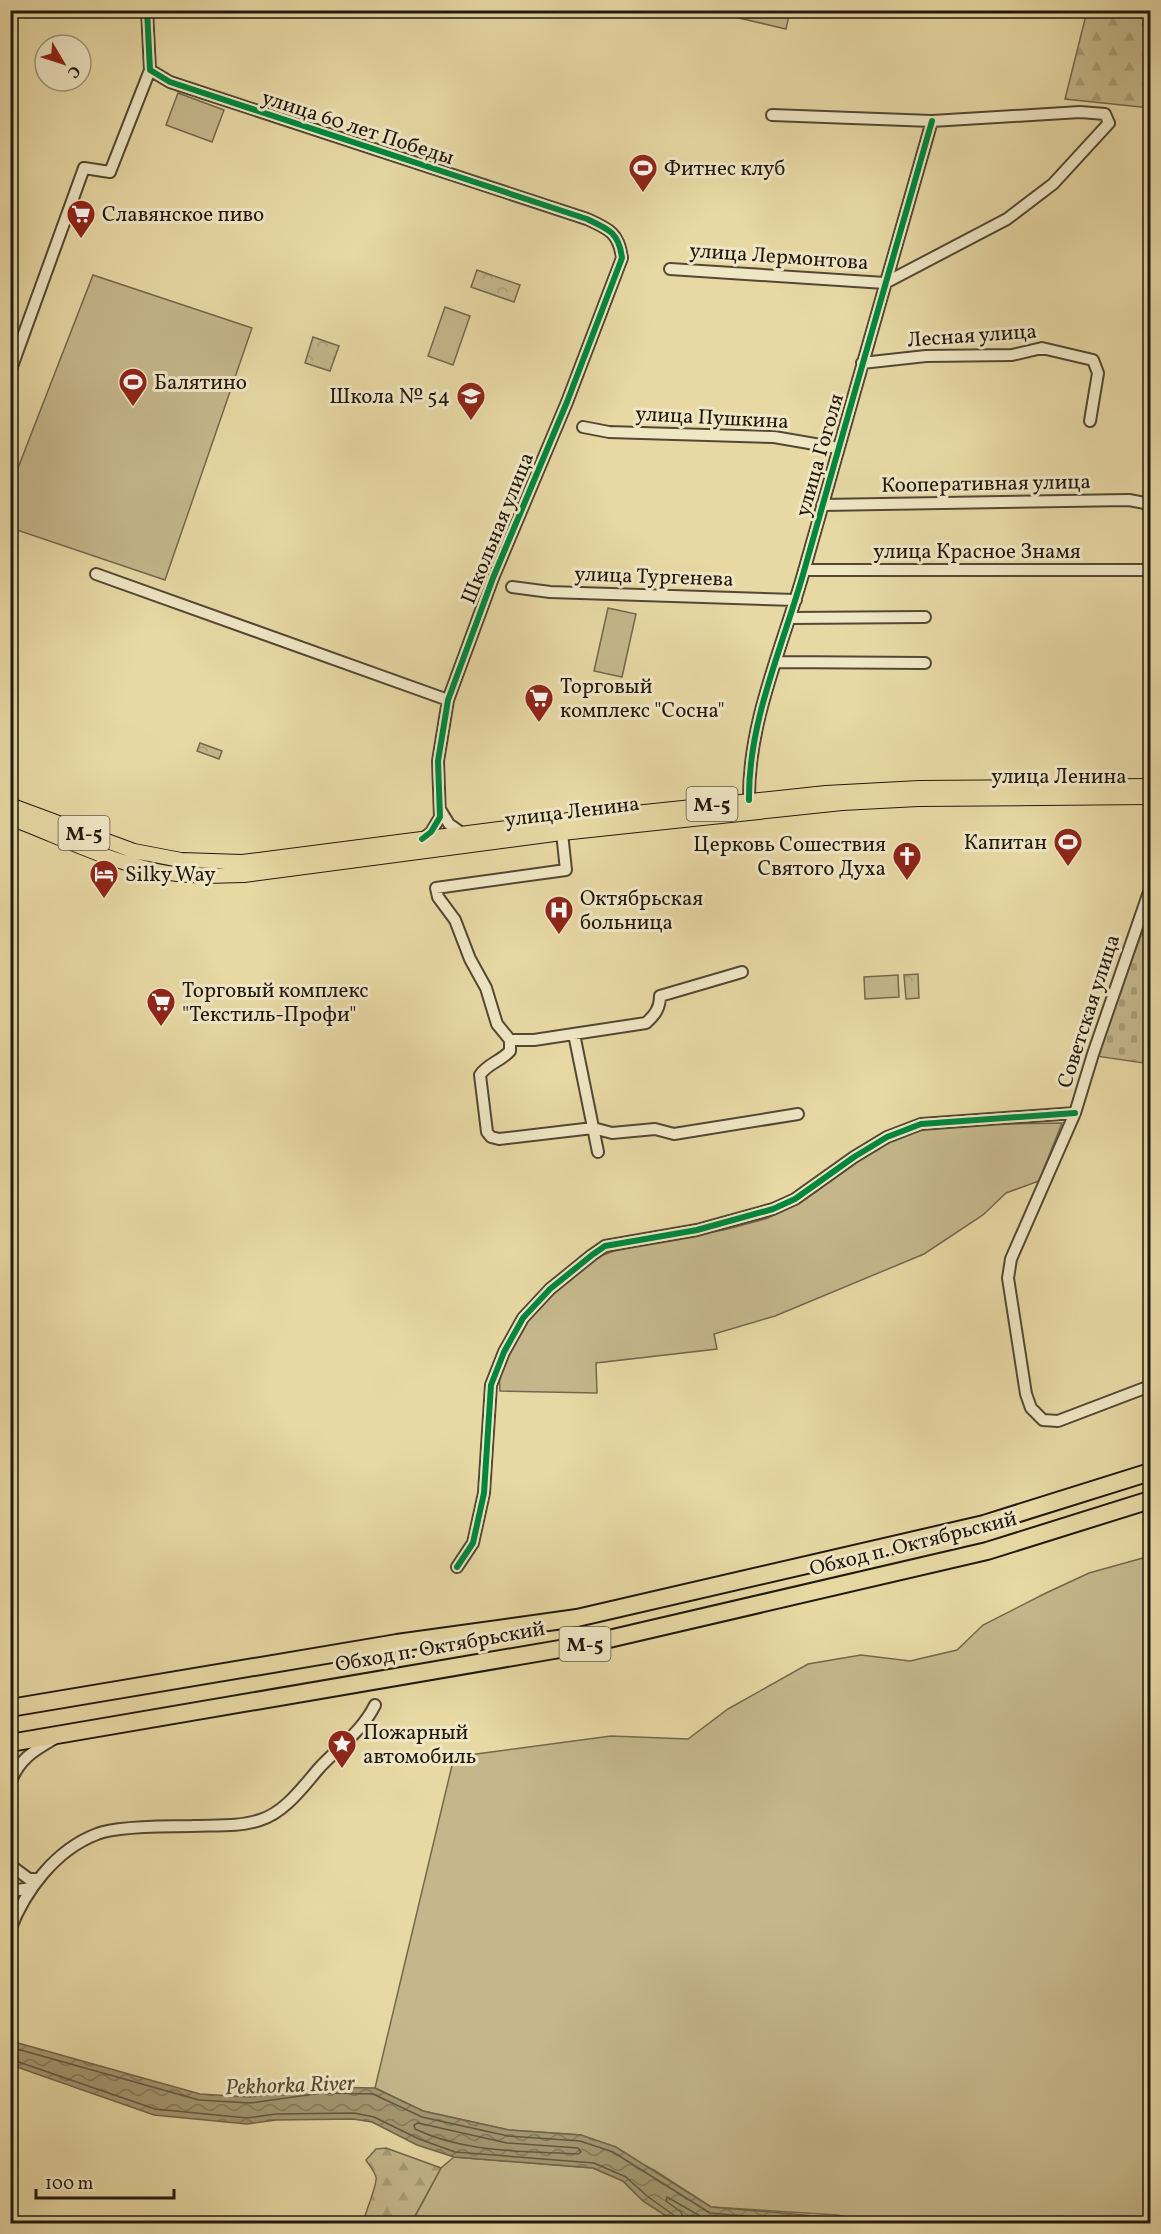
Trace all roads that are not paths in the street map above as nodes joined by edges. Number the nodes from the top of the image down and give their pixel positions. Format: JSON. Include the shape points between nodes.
{"nodes":[{"id":1,"x":147,"y":10,"type":"edge"},
{"id":2,"x":150,"y":70,"type":"junction"},
{"id":3,"x":772,"y":115,"type":"dead end"},
{"id":4,"x":932,"y":121,"type":"junction"},
{"id":5,"x":613,"y":233,"type":"joint"},
{"id":6,"x":670,"y":268,"type":"dead end"},
{"id":7,"x":885,"y":283,"type":"junction"},
{"id":8,"x":862,"y":363,"type":"junction"},
{"id":9,"x":10,"y":372,"type":"edge"},
{"id":10,"x":1090,"y":421,"type":"dead end"},
{"id":11,"x":583,"y":427,"type":"dead end"},
{"id":12,"x":838,"y":448,"type":"junction"},
{"id":13,"x":1150,"y":504,"type":"edge"},
{"id":14,"x":822,"y":505,"type":"junction"},
{"id":15,"x":804,"y":570,"type":"junction"},
{"id":16,"x":1150,"y":570,"type":"edge"},
{"id":17,"x":96,"y":574,"type":"dead end"},
{"id":18,"x":512,"y":587,"type":"dead end"},
{"id":19,"x":796,"y":600,"type":"junction"},
{"id":20,"x":790,"y":618,"type":"junction"},
{"id":21,"x":925,"y":618,"type":"dead end"},
{"id":22,"x":776,"y":662,"type":"junction"},
{"id":23,"x":925,"y":663,"type":"dead end"},
{"id":24,"x":448,"y":700,"type":"junction"},
{"id":25,"x":1150,"y":786,"type":"edge"},
{"id":26,"x":1150,"y":797,"type":"edge"},
{"id":27,"x":749,"y":800,"type":"junction"},
{"id":28,"x":10,"y":805,"type":"edge"},
{"id":29,"x":441,"y":811,"type":"junction"},
{"id":30,"x":10,"y":818,"type":"edge"},
{"id":31,"x":562,"y":833,"type":"junction"},
{"id":32,"x":463,"y":834,"type":"junction"},
{"id":33,"x":422,"y":839,"type":"junction"},
{"id":34,"x":1150,"y":889,"type":"edge"},
{"id":35,"x":742,"y":972,"type":"dead end"},
{"id":36,"x":574,"y":1034,"type":"junction"},
{"id":37,"x":510,"y":1040,"type":"junction"},
{"id":38,"x":1075,"y":1113,"type":"junction"},
{"id":39,"x":798,"y":1114,"type":"dead end"},
{"id":40,"x":593,"y":1128,"type":"junction"},
{"id":41,"x":598,"y":1152,"type":"dead end"},
{"id":42,"x":1150,"y":1386,"type":"edge"},
{"id":43,"x":1150,"y":1472,"type":"edge"},
{"id":44,"x":1150,"y":1500,"type":"edge"},
{"id":45,"x":457,"y":1566,"type":"dead end"},
{"id":46,"x":375,"y":1705,"type":"dead end"},
{"id":47,"x":10,"y":1708,"type":"edge"},
{"id":48,"x":64,"y":1734,"type":"junction"},
{"id":49,"x":10,"y":1743,"type":"edge"},
{"id":50,"x":10,"y":1784,"type":"edge"},
{"id":51,"x":10,"y":1865,"type":"edge"},
{"id":52,"x":38,"y":1879,"type":"junction"},
{"id":53,"x":31,"y":1888,"type":"junction"},
{"id":54,"x":10,"y":1891,"type":"edge"},
{"id":55,"x":10,"y":1930,"type":"edge"}],
"edges":[{"from":1,"to":2,"type":"street"},
{"from":2,"to":5,"type":"street","name":"улица 60 лет Победы","via":[[170,82],[587,219]]},
{"from":2,"to":9,"type":"street","via":[[110,172],[84,168]]},
{"from":3,"to":4,"type":"street"},
{"from":4,"to":7,"type":"street","name":"улица Гоголя"},
{"from":4,"to":7,"type":"street","via":[[1080,112],[1105,114],[1109,123],[1053,184],[1007,219]]},
{"from":5,"to":24,"type":"street","name":"Школьная улица","via":[[621,242],[622,258]]},
{"from":6,"to":7,"type":"street","name":"улица Лермонтова"},
{"from":7,"to":8,"type":"street","name":"улица Гоголя"},
{"from":8,"to":10,"type":"street","name":"Лесная улица","via":[[926,356],[1012,355],[1042,348],[1093,360],[1098,373]]},
{"from":8,"to":12,"type":"street","name":"улица Гоголя"},
{"from":11,"to":12,"type":"street","name":"улица Пушкина","via":[[609,432],[774,437]]},
{"from":12,"to":14,"type":"street","name":"улица Гоголя"},
{"from":13,"to":14,"type":"street","name":"Кооперативная улица","via":[[1129,500]]},
{"from":14,"to":15,"type":"street","name":"улица Гоголя"},
{"from":15,"to":16,"type":"street","name":"улица Красное Знамя"},
{"from":15,"to":19,"type":"street","name":"улица Гоголя"},
{"from":17,"to":24,"type":"street"},
{"from":18,"to":19,"type":"street","name":"улица Тургенева","via":[[550,592]]},
{"from":19,"to":20,"type":"street","name":"улица Гоголя"},
{"from":20,"to":21,"type":"street"},
{"from":20,"to":22,"type":"street","name":"улица Гоголя"},
{"from":22,"to":23,"type":"street"},
{"from":22,"to":27,"type":"street","name":"улица Гоголя","via":[[753,746]]},
{"from":24,"to":29,"type":"street","name":"Школьная улица","via":[[438,761]]},
{"from":25,"to":27,"type":"main road","name":"улица Ленина","number":"М-5","via":[[919,788]]},
{"from":26,"to":31,"type":"main road","name":"улица Ленина","number":"М-5","via":[[842,803]]},
{"from":27,"to":32,"type":"main road","name":"улица Ленина","number":"М-5"},
{"from":28,"to":33,"type":"main road","name":"улица Ленина","number":"М-5","via":[[126,849],[181,860],[242,862]]},
{"from":29,"to":32,"type":"street","via":[[449,824]]},
{"from":29,"to":33,"type":"street","via":[[436,825]]},
{"from":30,"to":31,"type":"main road","name":"улица Ленина","number":"М-5","via":[[130,864],[169,873],[209,876],[244,875]]},
{"from":31,"to":37,"type":"street","via":[[566,870],[436,888],[486,988],[496,1024]]},
{"from":32,"to":33,"type":"main road","name":"улица Ленина","number":"М-5"},
{"from":34,"to":38,"type":"street","name":"Советская улица"},
{"from":35,"to":36,"type":"street","via":[[660,996],[654,1017],[646,1023]]},
{"from":36,"to":37,"type":"street"},
{"from":36,"to":40,"type":"street"},
{"from":37,"to":40,"type":"street","via":[[510,1051],[480,1075],[487,1132],[491,1137]]},
{"from":38,"to":42,"type":"street","name":"Советская улица","via":[[1011,1259],[1008,1278],[1026,1394],[1031,1408],[1043,1420],[1058,1421]]},
{"from":38,"to":45,"type":"street","via":[[921,1124],[887,1137],[773,1209],[697,1230],[605,1246],[550,1289],[523,1317],[504,1352],[491,1385],[484,1492],[473,1543]]},
{"from":39,"to":40,"type":"street","via":[[674,1134],[655,1129],[612,1133]]},
{"from":40,"to":41,"type":"street"},
{"from":43,"to":47,"type":"highway","name":"Обход п. Октябрьский","number":"М-5","via":[[984,1524],[577,1618],[397,1643]]},
{"from":44,"to":48,"type":"highway","name":"Обход п. Октябрьский","number":"М-5","via":[[987,1551],[582,1645]]},
{"from":46,"to":52,"type":"street","via":[[349,1741],[285,1806],[263,1819],[244,1824],[98,1833],[76,1846]]},
{"from":48,"to":49,"type":"highway","name":"Обход п. Октябрьский","number":"М-5"},
{"from":48,"to":50,"type":"street","via":[[27,1755]]},
{"from":51,"to":52,"type":"street","via":[[29,1879]]},
{"from":52,"to":53,"type":"street"},
{"from":53,"to":54,"type":"street"},
{"from":53,"to":55,"type":"street"}]}
